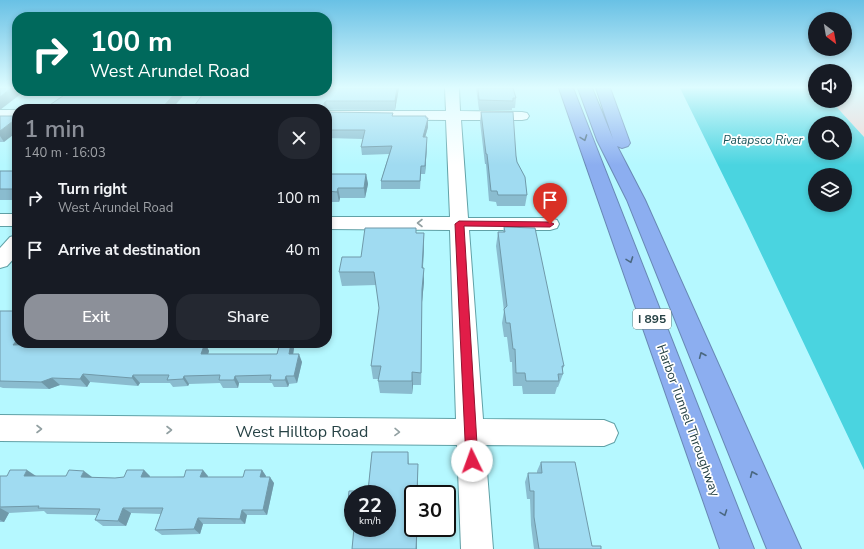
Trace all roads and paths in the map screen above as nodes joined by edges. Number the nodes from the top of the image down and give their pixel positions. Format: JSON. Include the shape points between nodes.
{"nodes":[{"id":1,"x":0,"y":114,"type":"edge"},
{"id":2,"x":12,"y":114,"type":"edge"},
{"id":3,"x":576,"y":114,"type":"edge"},
{"id":4,"x":595,"y":114,"type":"edge"},
{"id":5,"x":612,"y":114,"type":"edge"},
{"id":6,"x":332,"y":115,"type":"edge"},
{"id":7,"x":454,"y":115,"type":"junction"},
{"id":8,"x":522,"y":116,"type":"dead end"},
{"id":9,"x":636,"y":200,"type":"junction"},
{"id":10,"x":0,"y":220,"type":"edge"},
{"id":11,"x":12,"y":220,"type":"edge"},
{"id":12,"x":332,"y":223,"type":"edge"},
{"id":13,"x":459,"y":224,"type":"junction"},
{"id":14,"x":550,"y":224,"type":"dead end"},
{"id":15,"x":12,"y":248,"type":"edge"},
{"id":16,"x":0,"y":261,"type":"edge"},
{"id":17,"x":0,"y":428,"type":"edge"},
{"id":18,"x":471,"y":432,"type":"junction"},
{"id":19,"x":604,"y":433,"type":"dead end"},
{"id":20,"x":477,"y":549,"type":"edge"},
{"id":21,"x":737,"y":549,"type":"edge"},
{"id":22,"x":784,"y":549,"type":"edge"}],
"edges":[{"from":1,"to":2,"type":"street"},
{"from":3,"to":21,"type":"highway","name":"Harbor Tunnel Throughway","number":"I 895","one_way":true},
{"from":4,"to":9,"type":"highway","number":"I 895","via":[[605,140]]},
{"from":5,"to":9,"type":"highway","via":[[632,169]]},
{"from":6,"to":7,"type":"street"},
{"from":7,"to":8,"type":"street"},
{"from":7,"to":13,"type":"street"},
{"from":22,"to":9,"type":"highway","number":"I 895","one_way":true},
{"from":10,"to":11,"type":"street"},
{"from":13,"to":12,"type":"street","one_way":true},
{"from":13,"to":14,"type":"street"},
{"from":13,"to":18,"type":"street"},
{"from":15,"to":16,"type":"street"},
{"from":17,"to":18,"type":"street","name":"West Hilltop Road","one_way":true},
{"from":18,"to":19,"type":"street","name":"West Hilltop Road"},
{"from":18,"to":20,"type":"street"}]}
